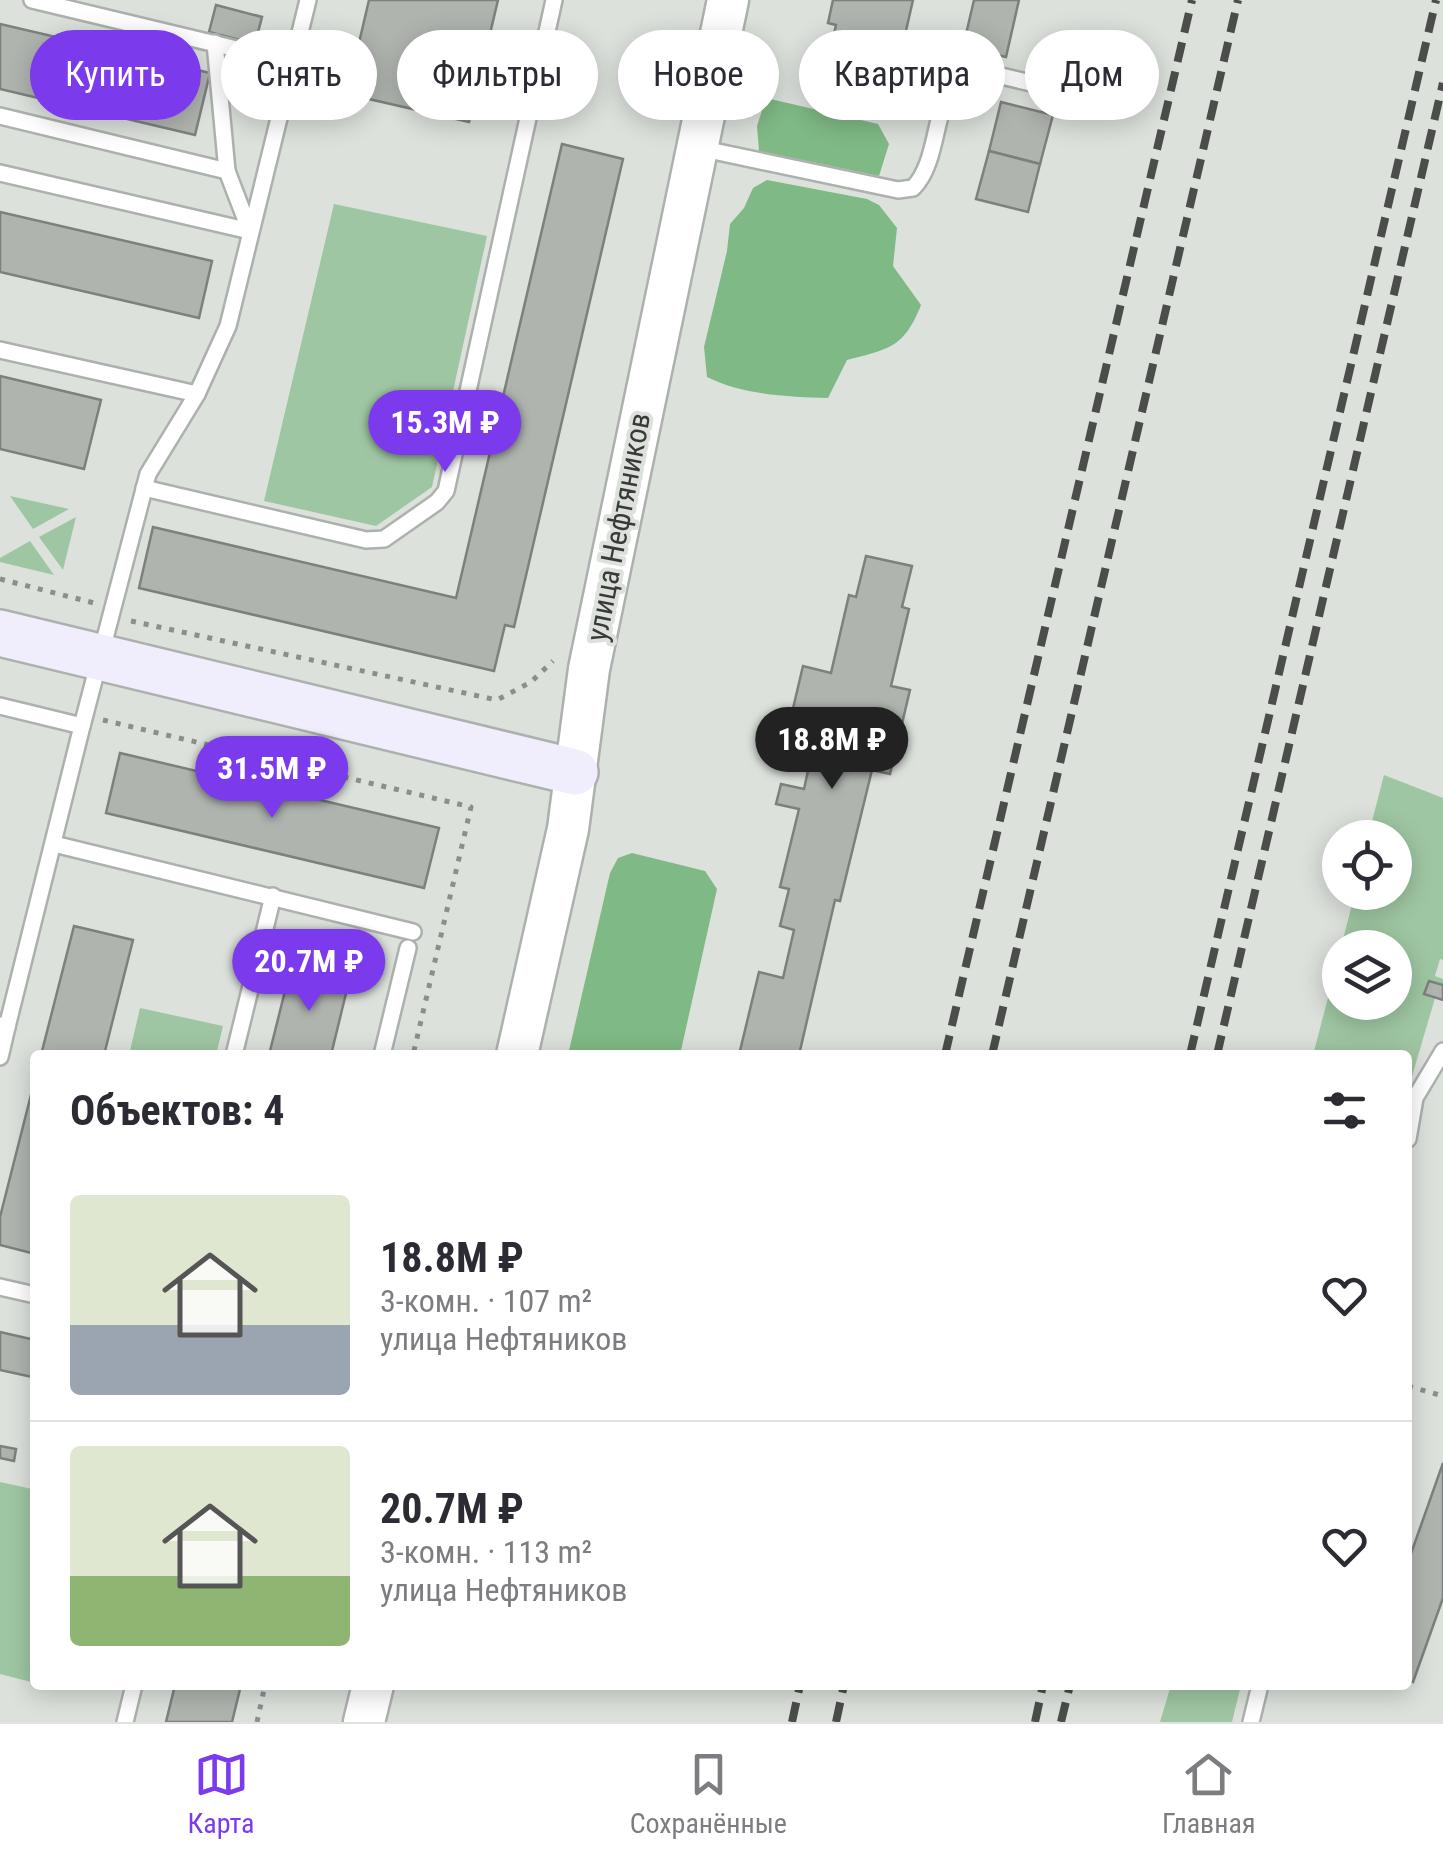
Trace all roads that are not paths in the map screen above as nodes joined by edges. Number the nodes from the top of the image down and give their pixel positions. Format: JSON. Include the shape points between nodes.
{"nodes":[{"id":1,"x":32,"y":0,"type":"edge"},
{"id":2,"x":308,"y":0,"type":"edge"},
{"id":3,"x":554,"y":0,"type":"edge"},
{"id":4,"x":728,"y":0,"type":"edge"},
{"id":5,"x":302,"y":30,"type":"edge"},
{"id":6,"x":215,"y":44,"type":"junction"},
{"id":7,"x":221,"y":45,"type":"edge"},
{"id":8,"x":1025,"y":82,"type":"edge"},
{"id":9,"x":0,"y":116,"type":"edge"},
{"id":10,"x":280,"y":120,"type":"edge"},
{"id":11,"x":696,"y":148,"type":"junction"},
{"id":12,"x":227,"y":172,"type":"junction"},
{"id":13,"x":0,"y":173,"type":"edge"},
{"id":14,"x":250,"y":231,"type":"junction"},
{"id":15,"x":0,"y":350,"type":"edge"},
{"id":16,"x":197,"y":394,"type":"junction"},
{"id":17,"x":144,"y":488,"type":"junction"},
{"id":18,"x":0,"y":632,"type":"edge"},
{"id":19,"x":99,"y":656,"type":"junction"},
{"id":20,"x":0,"y":706,"type":"edge"},
{"id":21,"x":84,"y":721,"type":"junction"},
{"id":22,"x":575,"y":772,"type":"junction"},
{"id":23,"x":54,"y":844,"type":"junction"},
{"id":24,"x":273,"y":896,"type":"junction"},
{"id":25,"x":4,"y":1026,"type":"edge"},
{"id":26,"x":235,"y":1050,"type":"edge"},
{"id":27,"x":383,"y":1050,"type":"edge"},
{"id":28,"x":518,"y":1050,"type":"edge"},
{"id":29,"x":1443,"y":1051,"type":"edge"},
{"id":30,"x":0,"y":1057,"type":"edge"},
{"id":31,"x":1412,"y":1123,"type":"edge"},
{"id":32,"x":0,"y":1287,"type":"edge"},
{"id":33,"x":30,"y":1294,"type":"edge"},
{"id":34,"x":133,"y":1690,"type":"edge"},
{"id":35,"x":372,"y":1690,"type":"edge"},
{"id":36,"x":1259,"y":1690,"type":"edge"},
{"id":37,"x":125,"y":1722,"type":"edge"},
{"id":38,"x":364,"y":1722,"type":"edge"},
{"id":39,"x":1251,"y":1722,"type":"edge"}],
"edges":[{"from":1,"to":6,"type":"lane"},
{"from":2,"to":5,"type":"lane"},
{"from":3,"to":17,"type":"lane","via":[[446,491],[437,502],[384,540],[366,540]]},
{"from":4,"to":11,"type":"street","name":"улица Нефтяников"},
{"from":6,"to":7,"type":"lane"},
{"from":6,"to":12,"type":"lane"},
{"from":8,"to":11,"type":"lane","via":[[980,71],[956,78],[928,168],[913,188]]},
{"from":9,"to":12,"type":"lane"},
{"from":10,"to":14,"type":"lane"},
{"from":11,"to":22,"type":"street","name":"улица Нефтяников"},
{"from":12,"to":14,"type":"lane"},
{"from":13,"to":14,"type":"lane"},
{"from":14,"to":16,"type":"lane","via":[[228,326]]},
{"from":15,"to":16,"type":"lane"},
{"from":16,"to":17,"type":"lane"},
{"from":17,"to":19,"type":"lane"},
{"from":18,"to":19,"type":"main road"},
{"from":19,"to":21,"type":"lane"},
{"from":19,"to":22,"type":"main road"},
{"from":20,"to":21,"type":"lane"},
{"from":21,"to":23,"type":"lane"},
{"from":22,"to":28,"type":"street","name":"улица Нефтяников"},
{"from":23,"to":24,"type":"lane"},
{"from":23,"to":25,"type":"lane"},
{"from":24,"to":26,"type":"lane"},
{"from":24,"to":27,"type":"lane","via":[[410,940]]},
{"from":25,"to":30,"type":"lane"},
{"from":29,"to":31,"type":"lane","via":[[1422,1083]]},
{"from":32,"to":33,"type":"lane"},
{"from":34,"to":37,"type":"lane"},
{"from":35,"to":38,"type":"street"},
{"from":36,"to":39,"type":"lane"}]}
